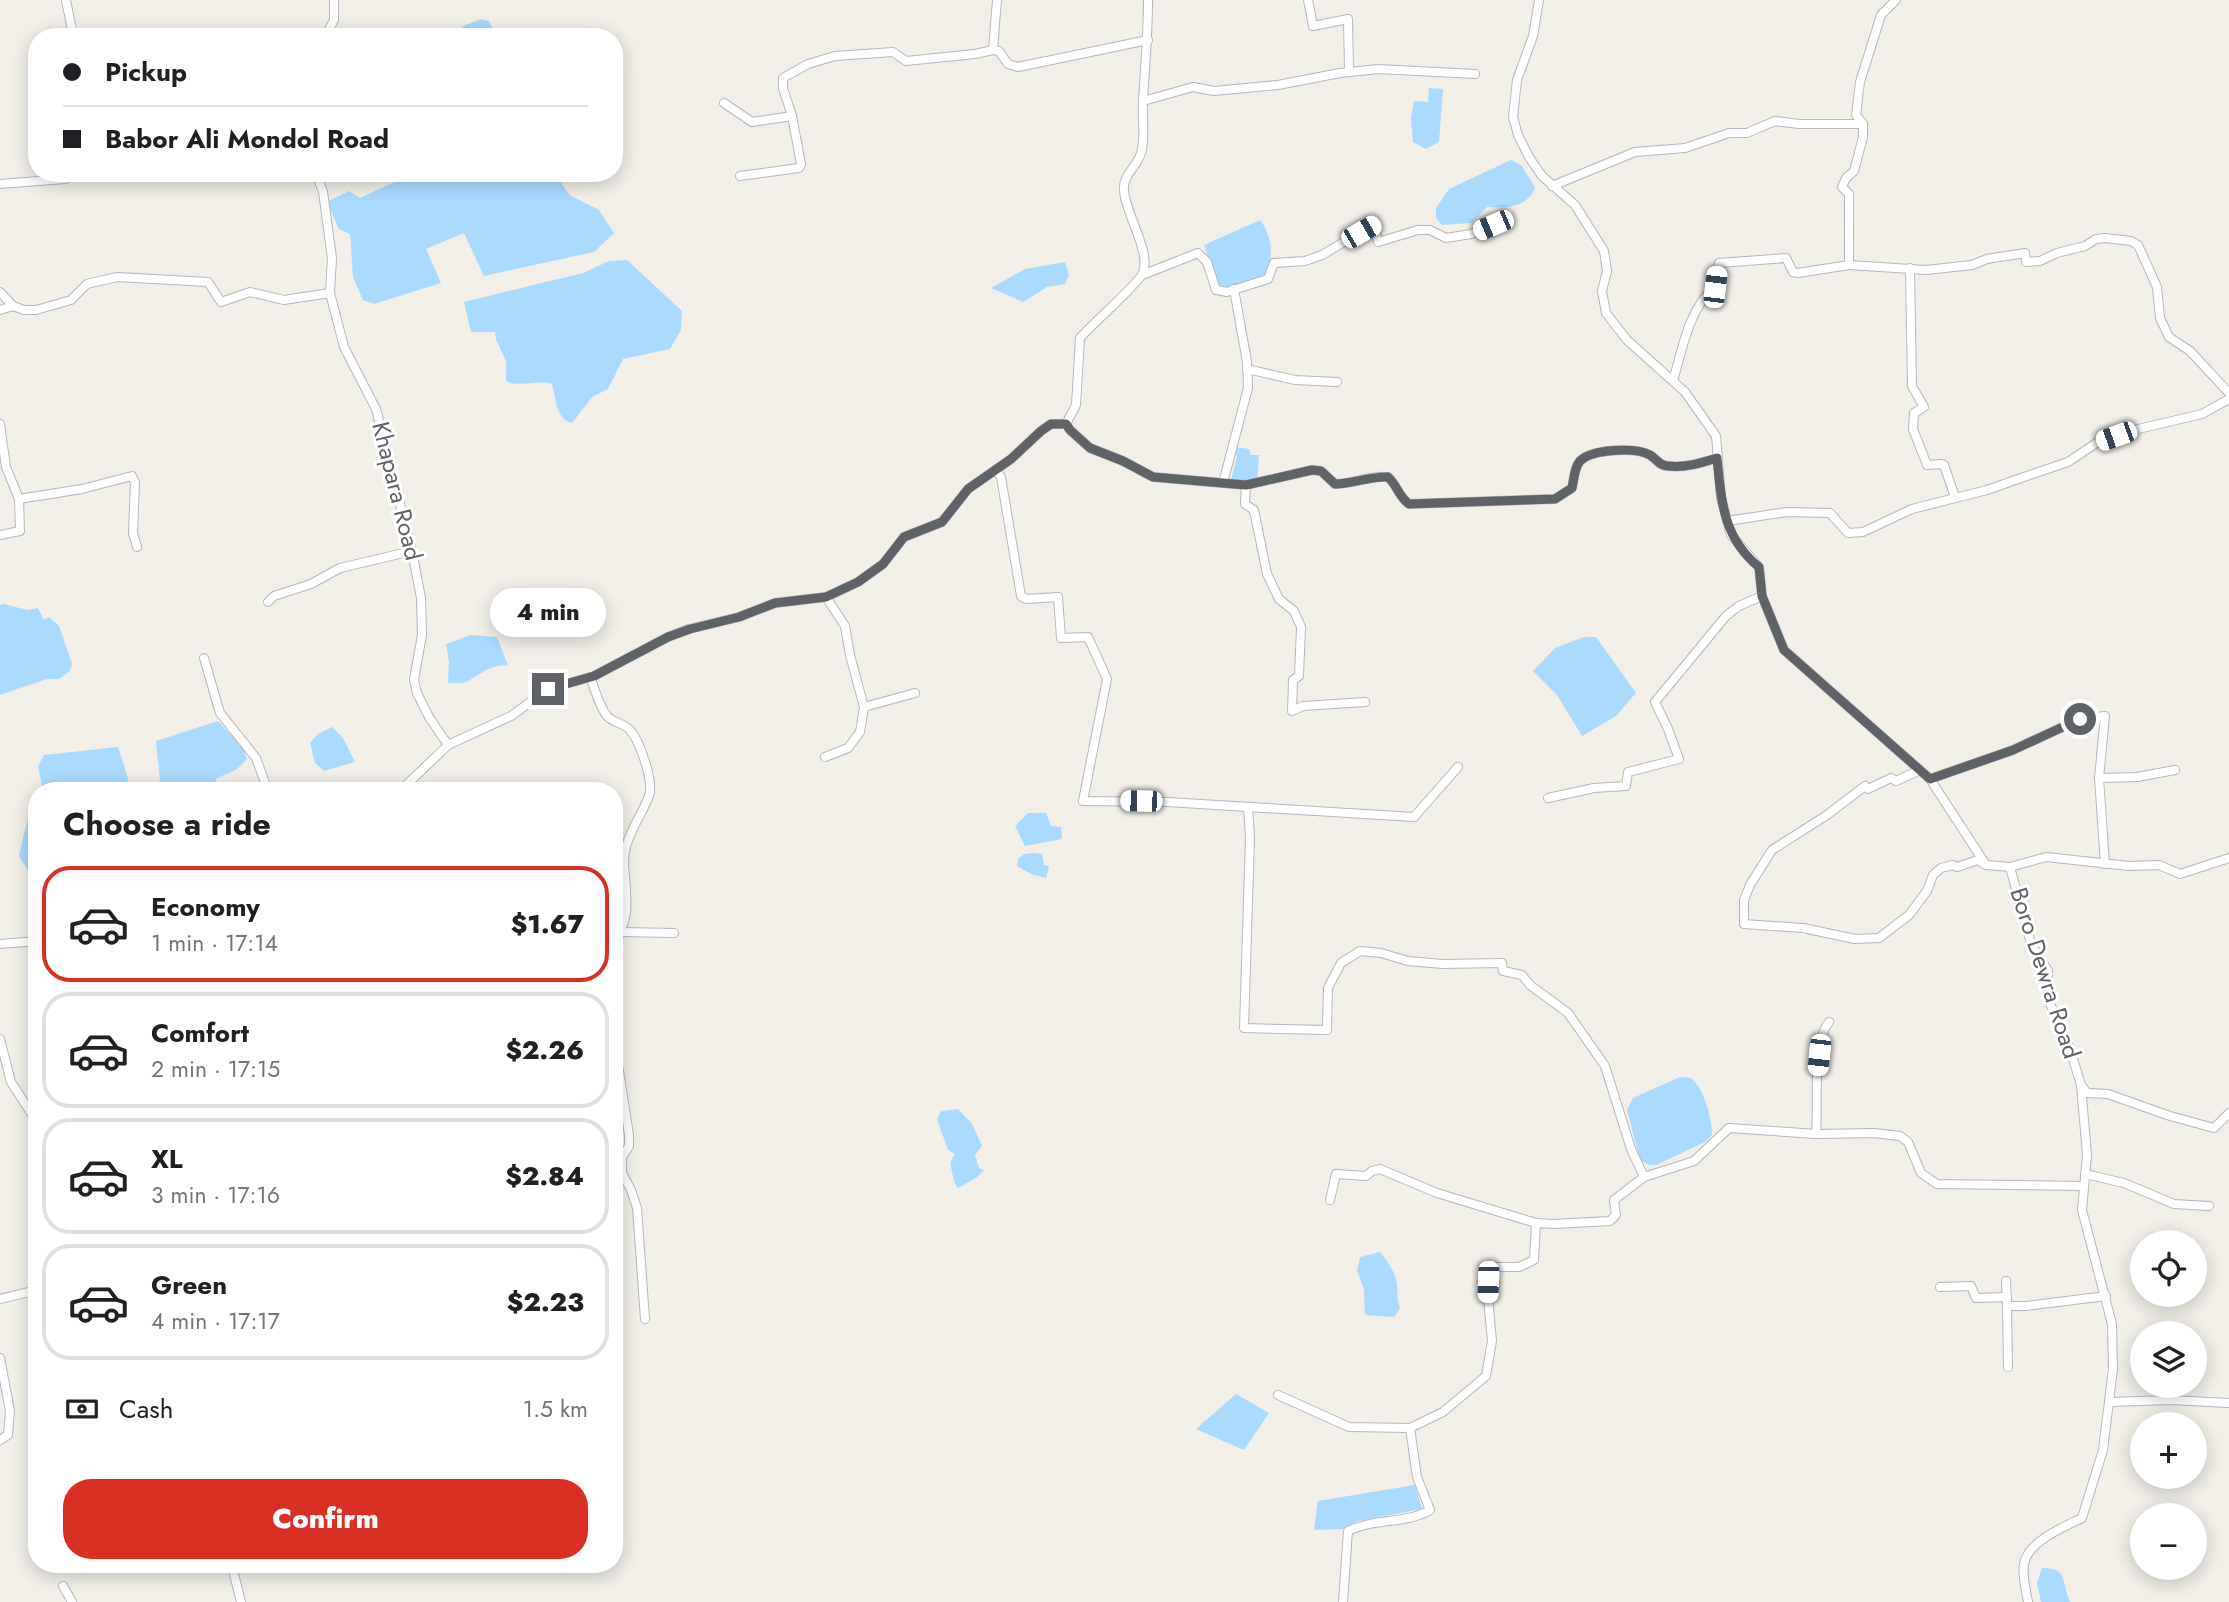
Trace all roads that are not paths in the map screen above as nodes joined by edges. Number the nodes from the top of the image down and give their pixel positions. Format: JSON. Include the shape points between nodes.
{"nodes":[{"id":1,"x":66,"y":0,"type":"edge"},
{"id":2,"x":334,"y":0,"type":"edge"},
{"id":3,"x":997,"y":0,"type":"edge"},
{"id":4,"x":1148,"y":0,"type":"edge"},
{"id":5,"x":1308,"y":0,"type":"edge"},
{"id":6,"x":1539,"y":0,"type":"edge"},
{"id":7,"x":1896,"y":0,"type":"edge"},
{"id":8,"x":72,"y":28,"type":"edge"},
{"id":9,"x":330,"y":28,"type":"edge"},
{"id":10,"x":1149,"y":40,"type":"junction"},
{"id":11,"x":993,"y":50,"type":"junction"},
{"id":12,"x":1349,"y":72,"type":"junction"},
{"id":13,"x":1475,"y":74,"type":"dead end"},
{"id":14,"x":1143,"y":102,"type":"junction"},
{"id":15,"x":724,"y":103,"type":"dead end"},
{"id":16,"x":792,"y":116,"type":"junction"},
{"id":17,"x":1863,"y":124,"type":"junction"},
{"id":18,"x":740,"y":176,"type":"dead end"},
{"id":19,"x":28,"y":182,"type":"edge"},
{"id":20,"x":319,"y":182,"type":"edge"},
{"id":21,"x":0,"y":184,"type":"edge"},
{"id":22,"x":1552,"y":186,"type":"junction"},
{"id":23,"x":1493,"y":225,"type":"dead end"},
{"id":24,"x":1849,"y":265,"type":"junction"},
{"id":25,"x":1910,"y":268,"type":"junction"},
{"id":26,"x":1142,"y":275,"type":"junction"},
{"id":27,"x":1234,"y":289,"type":"junction"},
{"id":28,"x":0,"y":292,"type":"edge"},
{"id":29,"x":330,"y":293,"type":"junction"},
{"id":30,"x":13,"y":306,"type":"junction"},
{"id":31,"x":0,"y":310,"type":"edge"},
{"id":32,"x":1247,"y":369,"type":"junction"},
{"id":33,"x":1337,"y":382,"type":"dead end"},
{"id":34,"x":1673,"y":382,"type":"junction"},
{"id":35,"x":2229,"y":393,"type":"edge"},
{"id":36,"x":2229,"y":399,"type":"edge"},
{"id":37,"x":0,"y":424,"type":"edge"},
{"id":38,"x":1066,"y":424,"type":"junction"},
{"id":39,"x":1717,"y":458,"type":"junction"},
{"id":40,"x":996,"y":470,"type":"junction"},
{"id":41,"x":1223,"y":483,"type":"junction"},
{"id":42,"x":1246,"y":485,"type":"junction"},
{"id":43,"x":1955,"y":497,"type":"junction"},
{"id":44,"x":19,"y":499,"type":"junction"},
{"id":45,"x":1727,"y":521,"type":"junction"},
{"id":46,"x":0,"y":535,"type":"edge"},
{"id":47,"x":137,"y":547,"type":"dead end"},
{"id":48,"x":412,"y":551,"type":"junction"},
{"id":49,"x":1762,"y":596,"type":"junction"},
{"id":50,"x":826,"y":597,"type":"junction"},
{"id":51,"x":268,"y":603,"type":"dead end"},
{"id":52,"x":204,"y":658,"type":"dead end"},
{"id":53,"x":590,"y":677,"type":"junction"},
{"id":54,"x":915,"y":693,"type":"dead end"},
{"id":55,"x":1365,"y":702,"type":"dead end"},
{"id":56,"x":864,"y":707,"type":"junction"},
{"id":57,"x":448,"y":745,"type":"junction"},
{"id":58,"x":825,"y":757,"type":"dead end"},
{"id":59,"x":1458,"y":766,"type":"dead end"},
{"id":60,"x":1920,"y":770,"type":"junction"},
{"id":61,"x":2175,"y":770,"type":"dead end"},
{"id":62,"x":2099,"y":778,"type":"junction"},
{"id":63,"x":1930,"y":779,"type":"junction"},
{"id":64,"x":265,"y":782,"type":"edge"},
{"id":65,"x":415,"y":782,"type":"edge"},
{"id":66,"x":1548,"y":798,"type":"dead end"},
{"id":67,"x":1248,"y":807,"type":"junction"},
{"id":68,"x":2229,"y":858,"type":"edge"},
{"id":69,"x":2105,"y":864,"type":"junction"},
{"id":70,"x":1986,"y":865,"type":"junction"},
{"id":71,"x":2010,"y":867,"type":"junction"},
{"id":72,"x":623,"y":920,"type":"edge"},
{"id":73,"x":674,"y":933,"type":"dead end"},
{"id":74,"x":623,"y":935,"type":"edge"},
{"id":75,"x":28,"y":942,"type":"edge"},
{"id":76,"x":0,"y":944,"type":"edge"},
{"id":77,"x":1829,"y":1022,"type":"dead end"},
{"id":78,"x":0,"y":1039,"type":"edge"},
{"id":79,"x":2081,"y":1085,"type":"junction"},
{"id":80,"x":623,"y":1097,"type":"edge"},
{"id":81,"x":28,"y":1108,"type":"edge"},
{"id":82,"x":2229,"y":1113,"type":"edge"},
{"id":83,"x":1816,"y":1134,"type":"junction"},
{"id":84,"x":623,"y":1155,"type":"edge"},
{"id":85,"x":2085,"y":1174,"type":"junction"},
{"id":86,"x":623,"y":1175,"type":"edge"},
{"id":87,"x":1644,"y":1177,"type":"junction"},
{"id":88,"x":2084,"y":1186,"type":"junction"},
{"id":89,"x":1330,"y":1199,"type":"dead end"},
{"id":90,"x":2209,"y":1206,"type":"dead end"},
{"id":91,"x":1536,"y":1223,"type":"junction"},
{"id":92,"x":2006,"y":1281,"type":"dead end"},
{"id":93,"x":1940,"y":1287,"type":"dead end"},
{"id":94,"x":28,"y":1292,"type":"edge"},
{"id":95,"x":2106,"y":1296,"type":"junction"},
{"id":96,"x":0,"y":1298,"type":"edge"},
{"id":97,"x":2007,"y":1301,"type":"junction"},
{"id":98,"x":645,"y":1320,"type":"dead end"},
{"id":99,"x":0,"y":1359,"type":"edge"},
{"id":100,"x":2008,"y":1367,"type":"dead end"},
{"id":101,"x":1278,"y":1395,"type":"dead end"},
{"id":102,"x":2109,"y":1402,"type":"junction"},
{"id":103,"x":2229,"y":1403,"type":"edge"},
{"id":104,"x":1410,"y":1428,"type":"junction"},
{"id":105,"x":0,"y":1440,"type":"edge"},
{"id":106,"x":234,"y":1573,"type":"edge"},
{"id":107,"x":63,"y":1586,"type":"dead end"},
{"id":108,"x":72,"y":1602,"type":"edge"},
{"id":109,"x":241,"y":1602,"type":"edge"},
{"id":110,"x":1343,"y":1602,"type":"edge"},
{"id":111,"x":2028,"y":1602,"type":"edge"}],
"edges":[{"from":1,"to":8,"type":"street"},
{"from":2,"to":9,"type":"street"},
{"from":3,"to":11,"type":"street"},
{"from":4,"to":10,"type":"street"},
{"from":5,"to":12,"type":"street","via":[[1313,26],[1348,19]]},
{"from":6,"to":22,"type":"street","name":"Boro Dewra Road","via":[[1533,36],[1517,80],[1513,117],[1529,157]]},
{"from":7,"to":17,"type":"street","via":[[1881,15],[1860,82],[1856,115]]},
{"from":10,"to":11,"type":"street","via":[[1018,66],[1008,64]]},
{"from":10,"to":14,"type":"street"},
{"from":11,"to":16,"type":"street","via":[[906,61],[893,52],[835,56],[808,64],[783,78]]},
{"from":12,"to":13,"type":"street"},
{"from":12,"to":14,"type":"street","via":[[1279,85],[1214,91],[1193,88]]},
{"from":14,"to":26,"type":"street","via":[[1142,149],[1137,165],[1125,179],[1124,191],[1145,261]]},
{"from":15,"to":16,"type":"street","via":[[752,122]]},
{"from":16,"to":18,"type":"street","via":[[799,168]]},
{"from":17,"to":22,"type":"street","via":[[1774,121],[1747,133],[1729,133],[1685,148],[1635,152]]},
{"from":17,"to":24,"type":"street","via":[[1854,171],[1842,187],[1849,194]]},
{"from":19,"to":21,"type":"street"},
{"from":20,"to":29,"type":"street","name":"Khapara Road","via":[[332,258]]},
{"from":22,"to":34,"type":"street","name":"Boro Dewra Road","via":[[1575,205],[1604,251],[1606,313],[1627,340]]},
{"from":23,"to":27,"type":"street","via":[[1446,238],[1418,230],[1378,242],[1374,224],[1322,255],[1274,262],[1268,279]]},
{"from":24,"to":25,"type":"street"},
{"from":24,"to":34,"type":"street","via":[[1798,274],[1786,258],[1719,263],[1715,287],[1687,331]]},
{"from":25,"to":35,"type":"street","via":[[1949,268],[2025,253],[2026,262],[2040,261],[2105,237],[2132,241],[2157,287],[2160,318],[2169,337],[2190,351]]},
{"from":25,"to":43,"type":"street","via":[[1912,386],[1924,407],[1914,413],[1913,429],[1927,465],[1944,466]]},
{"from":26,"to":27,"type":"street","via":[[1198,253],[1207,262],[1216,290]]},
{"from":26,"to":38,"type":"street","via":[[1080,338],[1076,405]]},
{"from":27,"to":32,"type":"street"},
{"from":28,"to":30,"type":"street"},
{"from":29,"to":30,"type":"street","via":[[284,300],[250,292],[221,302],[208,282],[117,277],[87,284],[71,300],[36,310]]},
{"from":29,"to":48,"type":"street","name":"Khapara Road","via":[[344,347],[376,409]]},
{"from":30,"to":31,"type":"street"},
{"from":32,"to":33,"type":"street","via":[[1294,380]]},
{"from":32,"to":41,"type":"street","via":[[1248,388]]},
{"from":34,"to":39,"type":"street","name":"Boro Dewra Road","via":[[1716,436]]},
{"from":36,"to":43,"type":"street","via":[[2202,414],[2098,442],[2068,462]]},
{"from":37,"to":44,"type":"street","via":[[6,467]]},
{"from":38,"to":40,"type":"street","via":[[1051,424]]},
{"from":38,"to":41,"type":"street","via":[[1090,448],[1153,477]]},
{"from":39,"to":42,"type":"street","via":[[1669,467],[1640,452],[1599,453],[1580,461],[1569,492],[1555,499],[1514,502],[1409,504],[1388,477],[1335,484],[1321,471],[1312,470]]},
{"from":39,"to":45,"type":"street","name":"Boro Dewra Road"},
{"from":40,"to":50,"type":"street","via":[[968,489],[942,522],[904,537],[883,564]]},
{"from":40,"to":67,"type":"street","via":[[1001,477],[1021,596],[1058,597],[1061,638],[1088,637],[1107,679],[1083,801]]},
{"from":41,"to":42,"type":"street"},
{"from":42,"to":55,"type":"street","via":[[1245,504],[1254,510],[1266,574],[1301,627],[1292,711],[1303,706]]},
{"from":43,"to":45,"type":"street","via":[[1912,509],[1864,532],[1848,533],[1830,513],[1805,511]]},
{"from":44,"to":46,"type":"street","via":[[20,531]]},
{"from":44,"to":47,"type":"street","via":[[132,476]]},
{"from":45,"to":49,"type":"street","name":"Boro Dewra Road","via":[[1731,535],[1759,567]]},
{"from":48,"to":51,"type":"street","via":[[340,568],[274,596]]},
{"from":48,"to":57,"type":"street","name":"Khapara Road","via":[[422,598],[416,693]]},
{"from":49,"to":60,"type":"street","name":"Boro Dewra Road","via":[[1784,650]]},
{"from":49,"to":66,"type":"street","via":[[1726,616],[1655,702],[1679,759],[1628,772],[1626,786]]},
{"from":50,"to":53,"type":"street","via":[[775,603],[690,629]]},
{"from":50,"to":56,"type":"street","via":[[845,626]]},
{"from":52,"to":64,"type":"street","via":[[220,713],[256,758]]},
{"from":53,"to":57,"type":"street","via":[[548,689],[511,716]]},
{"from":53,"to":72,"type":"street","via":[[608,717],[629,727],[646,764],[649,795],[624,859]]},
{"from":54,"to":56,"type":"street"},
{"from":56,"to":58,"type":"street","via":[[860,733],[848,748]]},
{"from":57,"to":65,"type":"street"},
{"from":59,"to":67,"type":"street","via":[[1414,817]]},
{"from":60,"to":63,"type":"street","name":"Boro Dewra Road"},
{"from":60,"to":70,"type":"street","via":[[1896,781],[1891,778],[1868,789],[1865,786],[1772,850],[1744,900],[1744,924],[1880,938],[1909,915],[1941,868],[1978,860]]},
{"from":61,"to":62,"type":"street"},
{"from":62,"to":63,"type":"street","via":[[2105,716],[2080,719],[2013,750]]},
{"from":62,"to":69,"type":"street"},
{"from":63,"to":70,"type":"street","name":"Boro Dewra Road"},
{"from":67,"to":87,"type":"street","via":[[1244,1028],[1327,1030],[1328,988],[1341,963],[1360,951],[1442,964],[1502,962],[1503,971],[1522,975],[1568,1013],[1605,1066]]},
{"from":68,"to":69,"type":"street","via":[[2180,874],[2159,865]]},
{"from":69,"to":71,"type":"street","via":[[2046,857]]},
{"from":70,"to":71,"type":"street","name":"Boro Dewra Road"},
{"from":71,"to":79,"type":"street","name":"Boro Dewra Road","via":[[2031,944],[2048,971],[2048,999]]},
{"from":73,"to":74,"type":"street"},
{"from":75,"to":76,"type":"street"},
{"from":77,"to":83,"type":"street","via":[[1819,1055]]},
{"from":78,"to":81,"type":"street","via":[[11,1082]]},
{"from":79,"to":82,"type":"street","via":[[2087,1093],[2108,1094],[2214,1128]]},
{"from":79,"to":85,"type":"street","name":"Boro Dewra Road"},
{"from":80,"to":84,"type":"street","via":[[629,1146]]},
{"from":83,"to":87,"type":"street","via":[[1729,1128],[1694,1161]]},
{"from":83,"to":88,"type":"street","via":[[1888,1133],[1904,1138],[1920,1173],[1937,1184]]},
{"from":85,"to":88,"type":"street","name":"Boro Dewra Road"},
{"from":85,"to":90,"type":"street","via":[[2123,1183],[2174,1204]]},
{"from":86,"to":98,"type":"street","via":[[637,1208]]},
{"from":87,"to":91,"type":"street","via":[[1614,1200],[1616,1216],[1609,1221]]},
{"from":88,"to":95,"type":"street","name":"Boro Dewra Road","via":[[2082,1210]]},
{"from":89,"to":91,"type":"street","via":[[1336,1174],[1366,1176],[1380,1169],[1437,1193]]},
{"from":91,"to":104,"type":"street","via":[[1534,1260],[1519,1267],[1489,1267],[1492,1341],[1486,1376],[1443,1412]]},
{"from":92,"to":97,"type":"street"},
{"from":93,"to":97,"type":"street","via":[[1971,1286],[1976,1298]]},
{"from":94,"to":96,"type":"street"},
{"from":95,"to":97,"type":"street","via":[[2026,1306]]},
{"from":95,"to":102,"type":"street","name":"Boro Dewra Road","via":[[2112,1324]]},
{"from":97,"to":100,"type":"street"},
{"from":99,"to":105,"type":"street","via":[[10,1411],[8,1435]]},
{"from":101,"to":104,"type":"street","via":[[1349,1427]]},
{"from":102,"to":103,"type":"street"},
{"from":102,"to":111,"type":"street","name":"Boro Dewra Road","via":[[2103,1450],[2082,1518],[2043,1538],[2024,1561]]},
{"from":104,"to":110,"type":"street","via":[[1417,1477],[1430,1510],[1421,1516],[1362,1524],[1348,1531]]},
{"from":106,"to":109,"type":"street"},
{"from":107,"to":108,"type":"street"}]}
